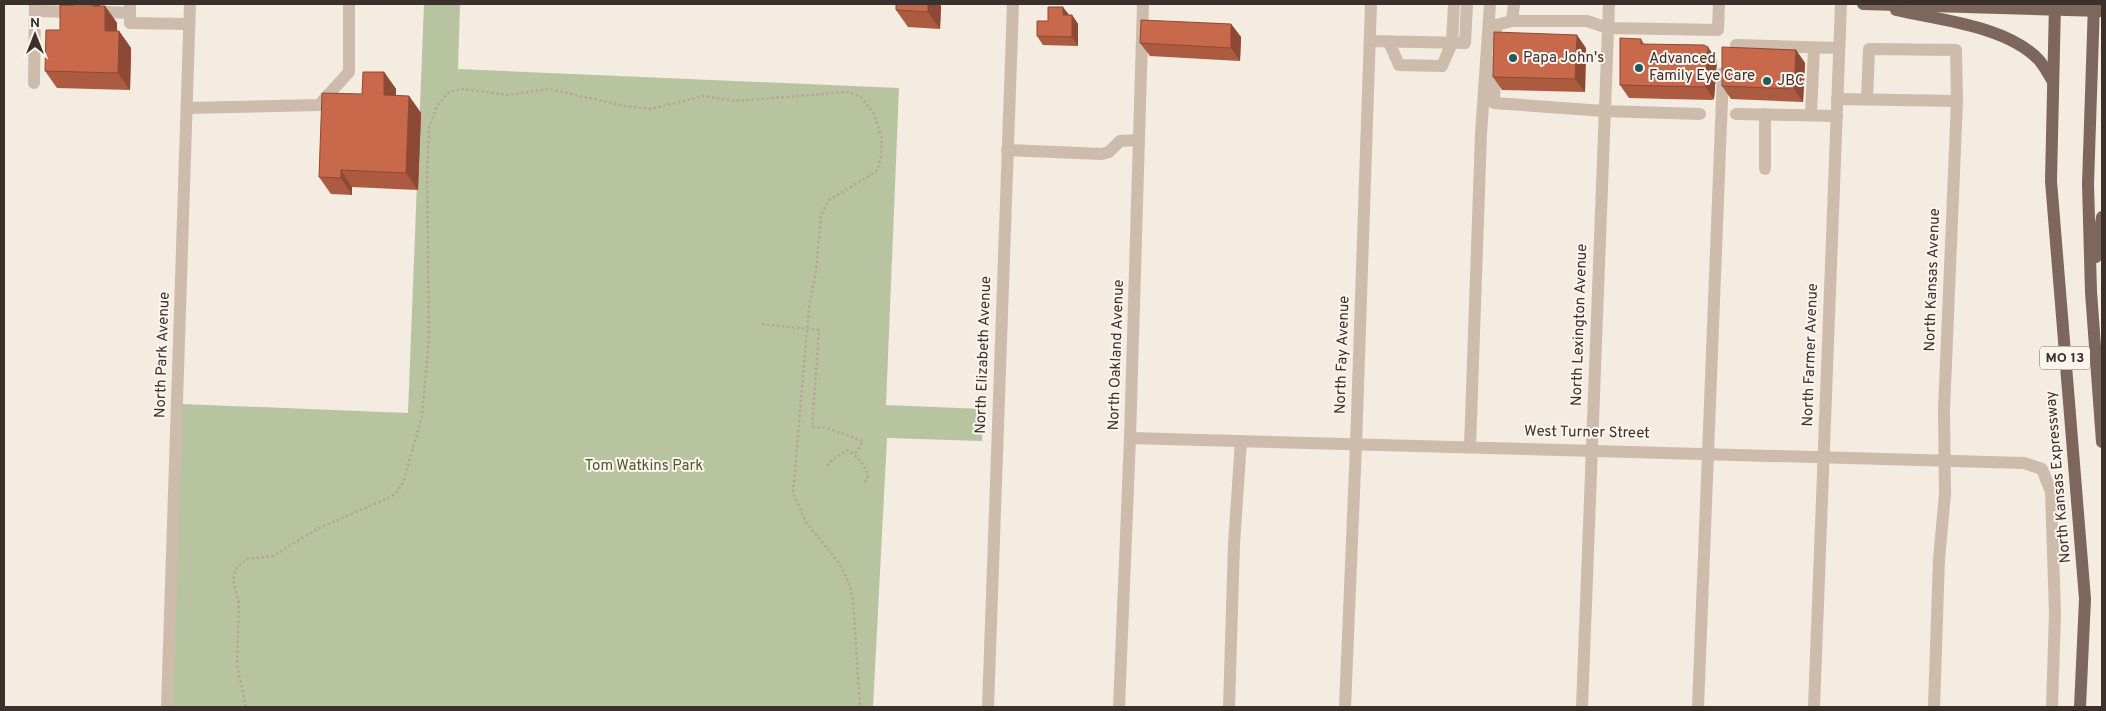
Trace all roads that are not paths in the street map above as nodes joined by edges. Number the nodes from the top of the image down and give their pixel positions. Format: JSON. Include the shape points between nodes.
{"nodes":[{"id":1,"x":190,"y":4,"type":"edge"},
{"id":2,"x":350,"y":4,"type":"edge"},
{"id":3,"x":1013,"y":4,"type":"edge"},
{"id":4,"x":1143,"y":4,"type":"edge"},
{"id":5,"x":1371,"y":4,"type":"edge"},
{"id":6,"x":1454,"y":4,"type":"edge"},
{"id":7,"x":1467,"y":4,"type":"edge"},
{"id":8,"x":1490,"y":4,"type":"edge"},
{"id":9,"x":1514,"y":4,"type":"edge"},
{"id":10,"x":1608,"y":4,"type":"edge"},
{"id":11,"x":1719,"y":4,"type":"edge"},
{"id":12,"x":1841,"y":4,"type":"edge"},
{"id":13,"x":1863,"y":4,"type":"edge"},
{"id":14,"x":1867,"y":4,"type":"edge"},
{"id":15,"x":2054,"y":6,"type":"edge"},
{"id":16,"x":35,"y":8,"type":"edge"},
{"id":17,"x":130,"y":8,"type":"edge"},
{"id":18,"x":2097,"y":8,"type":"edge"},
{"id":19,"x":86,"y":12,"type":"edge"},
{"id":20,"x":105,"y":12,"type":"edge"},
{"id":21,"x":1512,"y":21,"type":"junction"},
{"id":22,"x":189,"y":24,"type":"junction"},
{"id":23,"x":1608,"y":28,"type":"junction"},
{"id":24,"x":1371,"y":41,"type":"junction"},
{"id":25,"x":1389,"y":42,"type":"junction"},
{"id":26,"x":1452,"y":43,"type":"junction"},
{"id":27,"x":1736,"y":45,"type":"dead end"},
{"id":28,"x":1814,"y":48,"type":"junction"},
{"id":29,"x":1839,"y":48,"type":"junction"},
{"id":30,"x":1724,"y":63,"type":"edge"},
{"id":31,"x":2052,"y":80,"type":"junction"},
{"id":32,"x":34,"y":83,"type":"dead end"},
{"id":33,"x":1837,"y":99,"type":"junction"},
{"id":34,"x":1868,"y":99,"type":"junction"},
{"id":35,"x":1957,"y":101,"type":"junction"},
{"id":36,"x":187,"y":108,"type":"junction"},
{"id":37,"x":1604,"y":111,"type":"junction"},
{"id":38,"x":1700,"y":114,"type":"dead end"},
{"id":39,"x":1736,"y":114,"type":"dead end"},
{"id":40,"x":1765,"y":114,"type":"junction"},
{"id":41,"x":1812,"y":114,"type":"junction"},
{"id":42,"x":1837,"y":116,"type":"junction"},
{"id":43,"x":1139,"y":140,"type":"junction"},
{"id":44,"x":1007,"y":150,"type":"junction"},
{"id":45,"x":1765,"y":169,"type":"dead end"},
{"id":46,"x":2102,"y":217,"type":"edge"},
{"id":47,"x":2091,"y":292,"type":"junction"},
{"id":48,"x":2102,"y":436,"type":"edge"},
{"id":49,"x":1130,"y":438,"type":"junction"},
{"id":50,"x":1241,"y":441,"type":"junction"},
{"id":51,"x":2102,"y":442,"type":"edge"},
{"id":52,"x":1356,"y":445,"type":"junction"},
{"id":53,"x":1470,"y":447,"type":"junction"},
{"id":54,"x":1591,"y":449,"type":"junction"},
{"id":55,"x":1706,"y":452,"type":"junction"},
{"id":56,"x":1824,"y":456,"type":"junction"},
{"id":57,"x":1944,"y":460,"type":"junction"},
{"id":58,"x":168,"y":707,"type":"edge"},
{"id":59,"x":988,"y":707,"type":"edge"},
{"id":60,"x":1119,"y":707,"type":"edge"},
{"id":61,"x":1228,"y":707,"type":"edge"},
{"id":62,"x":1345,"y":707,"type":"edge"},
{"id":63,"x":1582,"y":707,"type":"edge"},
{"id":64,"x":1698,"y":707,"type":"edge"},
{"id":65,"x":1814,"y":707,"type":"edge"},
{"id":66,"x":1934,"y":707,"type":"edge"},
{"id":67,"x":2052,"y":707,"type":"edge"},
{"id":68,"x":2080,"y":707,"type":"edge"}],
"edges":[{"from":1,"to":22,"type":"street","name":"North Park Avenue"},
{"from":2,"to":36,"type":"street","via":[[349,72],[319,105]]},
{"from":3,"to":44,"type":"street","name":"North Elizabeth Avenue"},
{"from":4,"to":43,"type":"street","name":"North Oakland Avenue"},
{"from":5,"to":24,"type":"street","name":"North Fay Avenue"},
{"from":6,"to":26,"type":"street"},
{"from":7,"to":26,"type":"street","via":[[1466,43]]},
{"from":8,"to":53,"type":"street","via":[[1481,134]]},
{"from":9,"to":21,"type":"street"},
{"from":10,"to":23,"type":"street","name":"North Lexington Avenue"},
{"from":11,"to":23,"type":"street","via":[[1718,30]]},
{"from":12,"to":29,"type":"street","name":"North Farmer Avenue"},
{"from":13,"to":14,"type":"main road"},
{"from":14,"to":15,"type":"main road"},
{"from":14,"to":31,"type":"main road","via":[[1985,29],[2021,46],[2039,60]]},
{"from":15,"to":18,"type":"main road"},
{"from":15,"to":31,"type":"main road","name":"North Kansas Expressway","number":"MO 13"},
{"from":16,"to":19,"type":"street"},
{"from":16,"to":32,"type":"street"},
{"from":17,"to":20,"type":"street"},
{"from":17,"to":22,"type":"street","via":[[130,23]]},
{"from":18,"to":47,"type":"main road","number":"MO 13","via":[[2088,184]]},
{"from":21,"to":23,"type":"street","via":[[1587,21]]},
{"from":21,"to":37,"type":"street","via":[[1496,25],[1494,103]]},
{"from":22,"to":36,"type":"street","name":"North Park Avenue"},
{"from":23,"to":37,"type":"street","name":"North Lexington Avenue"},
{"from":24,"to":25,"type":"street"},
{"from":24,"to":52,"type":"street","name":"North Fay Avenue"},
{"from":25,"to":26,"type":"street"},
{"from":25,"to":26,"type":"street","via":[[1399,66],[1442,66]]},
{"from":27,"to":28,"type":"street"},
{"from":28,"to":29,"type":"street"},
{"from":28,"to":41,"type":"street"},
{"from":29,"to":33,"type":"street","name":"North Farmer Avenue"},
{"from":30,"to":55,"type":"street"},
{"from":31,"to":68,"type":"main road","name":"North Kansas Expressway","number":"MO 13","via":[[2051,181],[2085,599]]},
{"from":33,"to":34,"type":"street"},
{"from":33,"to":42,"type":"street","name":"North Farmer Avenue"},
{"from":34,"to":35,"type":"street"},
{"from":34,"to":35,"type":"street","name":"North Kansas Avenue","via":[[1868,49],[1956,50]]},
{"from":35,"to":57,"type":"street","name":"North Kansas Avenue"},
{"from":36,"to":58,"type":"street","name":"North Park Avenue"},
{"from":37,"to":38,"type":"street"},
{"from":37,"to":54,"type":"street","name":"North Lexington Avenue"},
{"from":39,"to":40,"type":"street"},
{"from":40,"to":41,"type":"street"},
{"from":40,"to":45,"type":"street"},
{"from":41,"to":42,"type":"street"},
{"from":42,"to":56,"type":"street","name":"North Farmer Avenue"},
{"from":43,"to":44,"type":"street","via":[[1120,141],[1102,154]]},
{"from":43,"to":49,"type":"street","name":"North Oakland Avenue"},
{"from":44,"to":59,"type":"street","name":"North Elizabeth Avenue"},
{"from":46,"to":47,"type":"main road"},
{"from":47,"to":48,"type":"main road","number":"MO 13"},
{"from":48,"to":51,"type":"main road","number":"MO 13"},
{"from":49,"to":50,"type":"street","name":"West Turner Street"},
{"from":49,"to":60,"type":"street","name":"North Oakland Avenue"},
{"from":50,"to":52,"type":"street","name":"West Turner Street"},
{"from":50,"to":61,"type":"street"},
{"from":52,"to":53,"type":"street","name":"West Turner Street"},
{"from":52,"to":62,"type":"street","name":"North Fay Avenue"},
{"from":53,"to":54,"type":"street","name":"West Turner Street"},
{"from":54,"to":55,"type":"street","name":"West Turner Street"},
{"from":54,"to":63,"type":"street","name":"North Lexington Avenue"},
{"from":55,"to":56,"type":"street","name":"West Turner Street"},
{"from":55,"to":64,"type":"street"},
{"from":56,"to":57,"type":"street","name":"West Turner Street"},
{"from":56,"to":65,"type":"street","name":"North Farmer Avenue"},
{"from":57,"to":66,"type":"street","name":"North Kansas Avenue"},
{"from":57,"to":67,"type":"street","name":"West Turner Street","via":[[2024,463],[2042,470],[2051,492],[2055,613]]}]}
